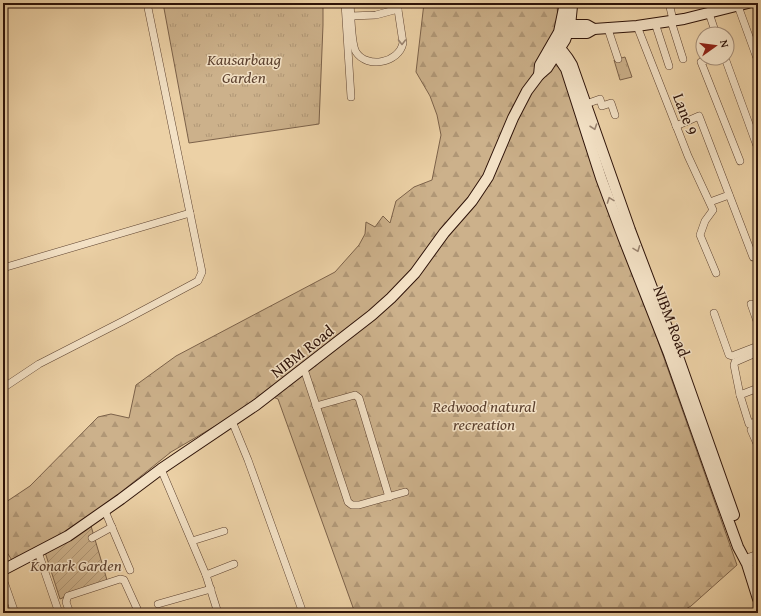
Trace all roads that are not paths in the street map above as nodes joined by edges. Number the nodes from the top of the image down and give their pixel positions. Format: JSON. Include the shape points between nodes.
{"nodes":[{"id":1,"x":147,"y":3,"type":"edge"},
{"id":2,"x":345,"y":3,"type":"edge"},
{"id":3,"x":350,"y":3,"type":"edge"},
{"id":4,"x":565,"y":3,"type":"edge"},
{"id":5,"x":571,"y":3,"type":"edge"},
{"id":6,"x":669,"y":3,"type":"edge"},
{"id":7,"x":748,"y":3,"type":"edge"},
{"id":8,"x":398,"y":6,"type":"edge"},
{"id":9,"x":722,"y":6,"type":"edge"},
{"id":10,"x":738,"y":6,"type":"junction"},
{"id":11,"x":709,"y":13,"type":"junction"},
{"id":12,"x":351,"y":16,"type":"junction"},
{"id":13,"x":672,"y":21,"type":"junction"},
{"id":14,"x":654,"y":23,"type":"junction"},
{"id":15,"x":637,"y":26,"type":"junction"},
{"id":16,"x":713,"y":26,"type":"edge"},
{"id":17,"x":565,"y":29,"type":"junction"},
{"id":18,"x":608,"y":29,"type":"junction"},
{"id":19,"x":555,"y":49,"type":"junction"},
{"id":20,"x":618,"y":59,"type":"dead end"},
{"id":21,"x":683,"y":59,"type":"dead end"},
{"id":22,"x":758,"y":62,"type":"edge"},
{"id":23,"x":670,"y":66,"type":"dead end"},
{"id":24,"x":703,"y":66,"type":"edge"},
{"id":25,"x":728,"y":66,"type":"edge"},
{"id":26,"x":569,"y":67,"type":"junction"},
{"id":27,"x":351,"y":98,"type":"dead end"},
{"id":28,"x":586,"y":104,"type":"junction"},
{"id":29,"x":615,"y":115,"type":"dead end"},
{"id":30,"x":676,"y":126,"type":"junction"},
{"id":31,"x":757,"y":146,"type":"dead end"},
{"id":32,"x":740,"y":161,"type":"dead end"},
{"id":33,"x":729,"y":195,"type":"junction"},
{"id":34,"x":710,"y":202,"type":"junction"},
{"id":35,"x":190,"y":213,"type":"junction"},
{"id":36,"x":753,"y":257,"type":"dead end"},
{"id":37,"x":3,"y":268,"type":"edge"},
{"id":38,"x":716,"y":273,"type":"dead end"},
{"id":39,"x":751,"y":304,"type":"dead end"},
{"id":40,"x":714,"y":314,"type":"dead end"},
{"id":41,"x":758,"y":324,"type":"edge"},
{"id":42,"x":758,"y":346,"type":"edge"},
{"id":43,"x":758,"y":352,"type":"edge"},
{"id":44,"x":304,"y":369,"type":"junction"},
{"id":45,"x":3,"y":388,"type":"edge"},
{"id":46,"x":758,"y":388,"type":"edge"},
{"id":47,"x":740,"y":395,"type":"junction"},
{"id":48,"x":316,"y":406,"type":"junction"},
{"id":49,"x":232,"y":421,"type":"junction"},
{"id":50,"x":758,"y":421,"type":"edge"},
{"id":51,"x":758,"y":427,"type":"edge"},
{"id":52,"x":758,"y":446,"type":"edge"},
{"id":53,"x":161,"y":469,"type":"junction"},
{"id":54,"x":405,"y":492,"type":"dead end"},
{"id":55,"x":389,"y":497,"type":"junction"},
{"id":56,"x":105,"y":510,"type":"junction"},
{"id":57,"x":112,"y":527,"type":"junction"},
{"id":58,"x":224,"y":531,"type":"dead end"},
{"id":59,"x":92,"y":538,"type":"dead end"},
{"id":60,"x":192,"y":541,"type":"junction"},
{"id":61,"x":38,"y":552,"type":"junction"},
{"id":62,"x":751,"y":559,"type":"edge"},
{"id":63,"x":234,"y":564,"type":"dead end"},
{"id":64,"x":3,"y":570,"type":"edge"},
{"id":65,"x":130,"y":570,"type":"dead end"},
{"id":66,"x":206,"y":575,"type":"junction"},
{"id":67,"x":3,"y":579,"type":"edge"},
{"id":68,"x":758,"y":583,"type":"edge"},
{"id":69,"x":210,"y":589,"type":"junction"},
{"id":70,"x":758,"y":599,"type":"edge"},
{"id":71,"x":158,"y":604,"type":"dead end"},
{"id":72,"x":217,"y":612,"type":"edge"},
{"id":73,"x":15,"y":613,"type":"edge"},
{"id":74,"x":59,"y":613,"type":"edge"},
{"id":75,"x":70,"y":613,"type":"edge"},
{"id":76,"x":139,"y":613,"type":"edge"},
{"id":77,"x":208,"y":613,"type":"edge"},
{"id":78,"x":303,"y":613,"type":"edge"}],
"edges":[{"from":1,"to":35,"type":"street"},
{"from":2,"to":27,"type":"street"},
{"from":3,"to":12,"type":"street"},
{"from":4,"to":17,"type":"street","name":"NIBM Road"},
{"from":5,"to":17,"type":"street","name":"NIBM Road"},
{"from":6,"to":13,"type":"street"},
{"from":7,"to":10,"type":"street"},
{"from":8,"to":12,"type":"street","via":[[376,15]]},
{"from":8,"to":12,"type":"street","one_way":true,"via":[[402,48],[392,59],[378,62],[356,54]]},
{"from":9,"to":10,"type":"street"},
{"from":9,"to":11,"type":"street"},
{"from":10,"to":22,"type":"street"},
{"from":11,"to":13,"type":"street"},
{"from":11,"to":16,"type":"street"},
{"from":13,"to":14,"type":"street"},
{"from":13,"to":21,"type":"street"},
{"from":14,"to":15,"type":"street"},
{"from":14,"to":23,"type":"street"},
{"from":15,"to":18,"type":"street"},
{"from":15,"to":30,"type":"street","name":"Lane 9"},
{"from":17,"to":18,"type":"street","via":[[587,26]]},
{"from":17,"to":19,"type":"street","name":"NIBM Road"},
{"from":18,"to":20,"type":"street"},
{"from":19,"to":26,"type":"street","name":"NIBM Road"},
{"from":19,"to":44,"type":"street","name":"NIBM Road","via":[[547,68],[527,91],[488,177],[472,201],[444,233],[415,273],[372,315]]},
{"from":24,"to":32,"type":"street"},
{"from":25,"to":31,"type":"street"},
{"from":26,"to":28,"type":"street","name":"NIBM Road"},
{"from":62,"to":26,"type":"street","name":"NIBM Road","one_way":true,"via":[[718,492],[665,342],[623,237],[602,178]]},
{"from":28,"to":29,"type":"street","via":[[600,99],[602,106],[611,103]]},
{"from":28,"to":62,"type":"street","name":"NIBM Road","one_way":true},
{"from":30,"to":33,"type":"street","via":[[699,116]]},
{"from":30,"to":34,"type":"street","name":"Lane 9"},
{"from":33,"to":34,"type":"street"},
{"from":33,"to":36,"type":"street"},
{"from":34,"to":38,"type":"street","name":"Lane 9","via":[[713,210],[705,221],[700,235]]},
{"from":35,"to":37,"type":"street"},
{"from":35,"to":45,"type":"street","via":[[202,272],[198,280],[124,322],[39,364]]},
{"from":39,"to":41,"type":"street"},
{"from":40,"to":42,"type":"street","via":[[729,355]]},
{"from":43,"to":47,"type":"street","via":[[735,362]]},
{"from":44,"to":48,"type":"street"},
{"from":44,"to":49,"type":"street","name":"NIBM Road"},
{"from":46,"to":47,"type":"street"},
{"from":47,"to":50,"type":"street","via":[[749,424]]},
{"from":48,"to":55,"type":"street","via":[[348,502],[359,505]]},
{"from":48,"to":55,"type":"street","via":[[355,395],[359,398]]},
{"from":49,"to":53,"type":"street","name":"NIBM Road"},
{"from":49,"to":78,"type":"street"},
{"from":51,"to":52,"type":"street","via":[[751,430]]},
{"from":53,"to":56,"type":"street","name":"NIBM Road"},
{"from":53,"to":60,"type":"street"},
{"from":54,"to":55,"type":"street"},
{"from":56,"to":57,"type":"street"},
{"from":56,"to":61,"type":"street","name":"NIBM Road","via":[[68,536]]},
{"from":57,"to":59,"type":"street"},
{"from":57,"to":65,"type":"street"},
{"from":58,"to":60,"type":"street"},
{"from":60,"to":66,"type":"street"},
{"from":61,"to":64,"type":"street","name":"NIBM Road"},
{"from":61,"to":74,"type":"street"},
{"from":62,"to":68,"type":"street","name":"NIBM Road"},
{"from":62,"to":70,"type":"street","name":"NIBM Road"},
{"from":63,"to":66,"type":"street"},
{"from":66,"to":69,"type":"street"},
{"from":67,"to":73,"type":"street"},
{"from":69,"to":71,"type":"street"},
{"from":69,"to":72,"type":"street"},
{"from":72,"to":77,"type":"street"},
{"from":75,"to":76,"type":"street","via":[[66,602],[68,596],[120,578],[124,580]]}]}
